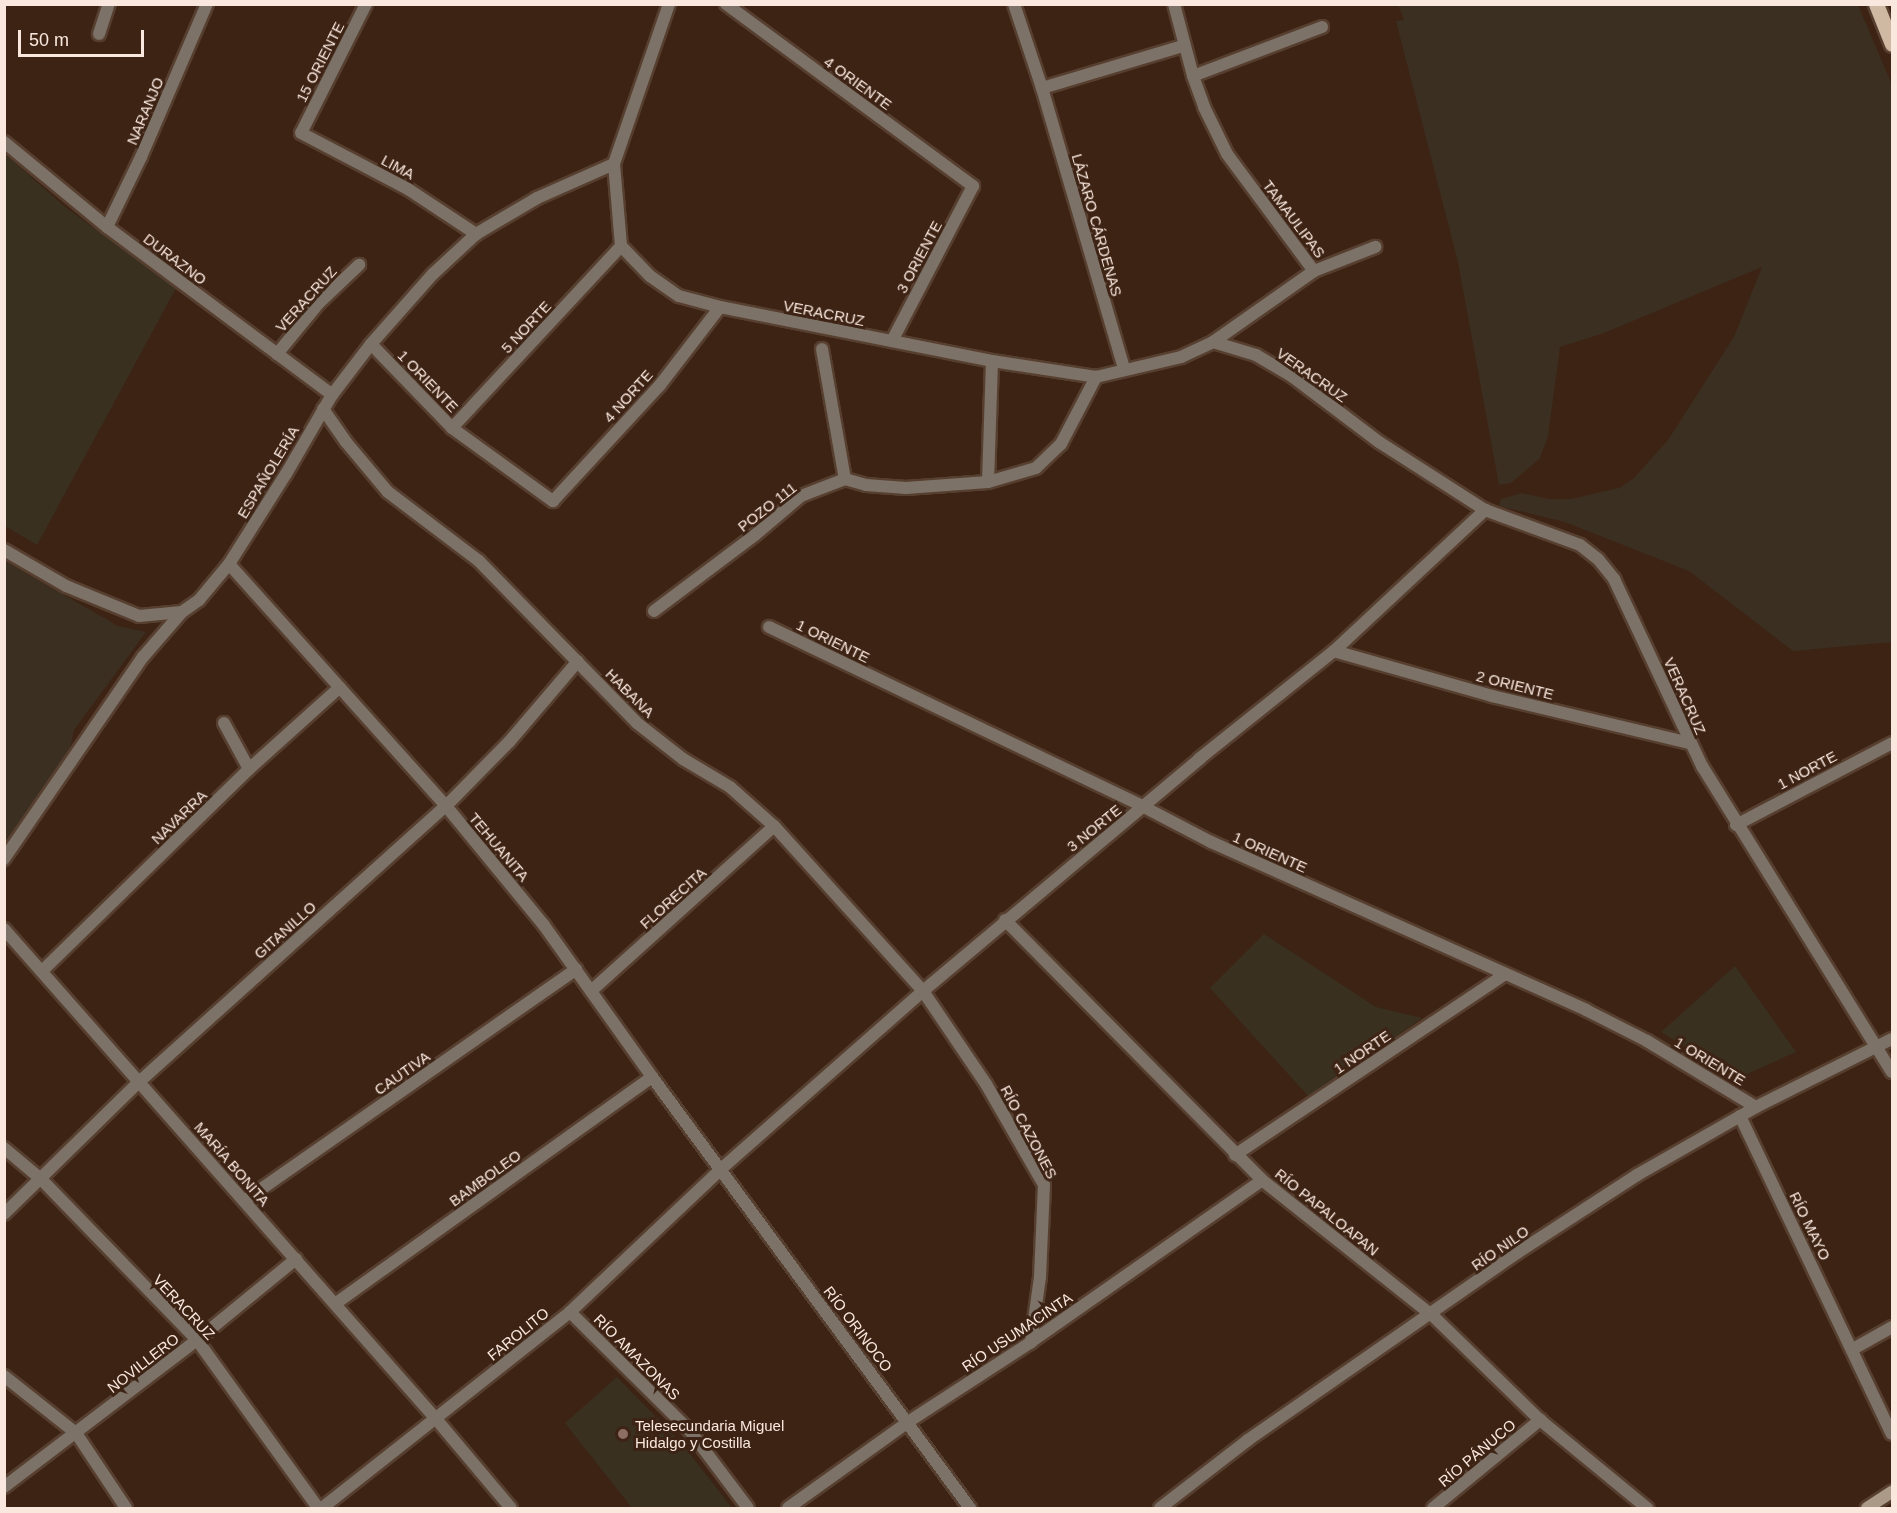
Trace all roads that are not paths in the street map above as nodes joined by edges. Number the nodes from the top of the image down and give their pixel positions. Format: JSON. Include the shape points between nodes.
{"nodes":[{"id":1,"x":109,"y":4,"type":"edge"},
{"id":2,"x":207,"y":4,"type":"edge"},
{"id":3,"x":366,"y":4,"type":"edge"},
{"id":4,"x":669,"y":4,"type":"edge"},
{"id":5,"x":726,"y":4,"type":"edge"},
{"id":6,"x":1014,"y":4,"type":"edge"},
{"id":7,"x":1174,"y":4,"type":"edge"},
{"id":8,"x":1876,"y":4,"type":"edge"},
{"id":9,"x":1322,"y":27,"type":"dead end"},
{"id":10,"x":99,"y":34,"type":"dead end"},
{"id":11,"x":1893,"y":44,"type":"edge"},
{"id":12,"x":1183,"y":46,"type":"junction"},
{"id":13,"x":1193,"y":76,"type":"junction"},
{"id":14,"x":1042,"y":88,"type":"junction"},
{"id":15,"x":301,"y":133,"type":"joint"},
{"id":16,"x":4,"y":142,"type":"edge"},
{"id":17,"x":614,"y":164,"type":"junction"},
{"id":18,"x":973,"y":186,"type":"joint"},
{"id":19,"x":107,"y":228,"type":"junction"},
{"id":20,"x":476,"y":234,"type":"junction"},
{"id":21,"x":621,"y":246,"type":"junction"},
{"id":22,"x":1375,"y":247,"type":"dead end"},
{"id":23,"x":359,"y":265,"type":"dead end"},
{"id":24,"x":1314,"y":271,"type":"junction"},
{"id":25,"x":720,"y":307,"type":"junction"},
{"id":26,"x":892,"y":341,"type":"junction"},
{"id":27,"x":1213,"y":342,"type":"junction"},
{"id":28,"x":371,"y":344,"type":"junction"},
{"id":29,"x":822,"y":349,"type":"dead end"},
{"id":30,"x":278,"y":354,"type":"junction"},
{"id":31,"x":992,"y":361,"type":"junction"},
{"id":32,"x":1124,"y":369,"type":"junction"},
{"id":33,"x":1096,"y":377,"type":"junction"},
{"id":34,"x":332,"y":395,"type":"junction"},
{"id":35,"x":323,"y":409,"type":"junction"},
{"id":36,"x":453,"y":428,"type":"junction"},
{"id":37,"x":845,"y":479,"type":"junction"},
{"id":38,"x":988,"y":482,"type":"junction"},
{"id":39,"x":553,"y":501,"type":"joint"},
{"id":40,"x":1485,"y":510,"type":"junction"},
{"id":41,"x":4,"y":550,"type":"edge"},
{"id":42,"x":229,"y":564,"type":"junction"},
{"id":43,"x":654,"y":611,"type":"dead end"},
{"id":44,"x":182,"y":612,"type":"junction"},
{"id":45,"x":769,"y":627,"type":"dead end"},
{"id":46,"x":1334,"y":651,"type":"junction"},
{"id":47,"x":578,"y":661,"type":"junction"},
{"id":48,"x":340,"y":687,"type":"junction"},
{"id":49,"x":224,"y":723,"type":"dead end"},
{"id":50,"x":1893,"y":742,"type":"edge"},
{"id":51,"x":1689,"y":743,"type":"junction"},
{"id":52,"x":249,"y":769,"type":"junction"},
{"id":53,"x":446,"y":806,"type":"junction"},
{"id":54,"x":1144,"y":807,"type":"junction"},
{"id":55,"x":1736,"y":825,"type":"junction"},
{"id":56,"x":774,"y":826,"type":"junction"},
{"id":57,"x":4,"y":859,"type":"edge"},
{"id":58,"x":1005,"y":920,"type":"junction"},
{"id":59,"x":4,"y":929,"type":"edge"},
{"id":60,"x":576,"y":969,"type":"junction"},
{"id":61,"x":42,"y":971,"type":"junction"},
{"id":62,"x":1505,"y":974,"type":"junction"},
{"id":63,"x":591,"y":991,"type":"junction"},
{"id":64,"x":923,"y":991,"type":"junction"},
{"id":65,"x":1893,"y":1039,"type":"edge"},
{"id":66,"x":1877,"y":1045,"type":"junction"},
{"id":67,"x":1893,"y":1072,"type":"edge"},
{"id":68,"x":652,"y":1077,"type":"junction"},
{"id":69,"x":139,"y":1082,"type":"junction"},
{"id":70,"x":1756,"y":1107,"type":"junction"},
{"id":71,"x":1740,"y":1116,"type":"junction"},
{"id":72,"x":4,"y":1148,"type":"edge"},
{"id":73,"x":1235,"y":1155,"type":"junction"},
{"id":74,"x":721,"y":1169,"type":"junction"},
{"id":75,"x":41,"y":1179,"type":"junction"},
{"id":76,"x":1262,"y":1180,"type":"junction"},
{"id":77,"x":244,"y":1201,"type":"junction"},
{"id":78,"x":4,"y":1214,"type":"edge"},
{"id":79,"x":296,"y":1259,"type":"junction"},
{"id":80,"x":335,"y":1304,"type":"junction"},
{"id":81,"x":570,"y":1312,"type":"junction"},
{"id":82,"x":1432,"y":1315,"type":"junction"},
{"id":83,"x":1893,"y":1327,"type":"edge"},
{"id":84,"x":197,"y":1340,"type":"junction"},
{"id":85,"x":1030,"y":1342,"type":"junction"},
{"id":86,"x":1853,"y":1349,"type":"junction"},
{"id":87,"x":4,"y":1376,"type":"edge"},
{"id":88,"x":436,"y":1419,"type":"junction"},
{"id":89,"x":1540,"y":1420,"type":"junction"},
{"id":90,"x":908,"y":1422,"type":"junction"},
{"id":91,"x":76,"y":1434,"type":"junction"},
{"id":92,"x":1893,"y":1434,"type":"edge"},
{"id":93,"x":4,"y":1487,"type":"edge"},
{"id":94,"x":1893,"y":1492,"type":"edge"},
{"id":95,"x":126,"y":1509,"type":"edge"},
{"id":96,"x":320,"y":1509,"type":"edge"},
{"id":97,"x":511,"y":1509,"type":"edge"},
{"id":98,"x":748,"y":1509,"type":"edge"},
{"id":99,"x":788,"y":1509,"type":"edge"},
{"id":100,"x":970,"y":1509,"type":"edge"},
{"id":101,"x":1160,"y":1509,"type":"edge"},
{"id":102,"x":1433,"y":1509,"type":"edge"},
{"id":103,"x":1647,"y":1509,"type":"edge"},
{"id":104,"x":1867,"y":1509,"type":"edge"}],
"edges":[{"from":1,"to":10,"type":"street"},
{"from":2,"to":19,"type":"street","name":"NARANJO"},
{"from":3,"to":15,"type":"street","name":"15 ORIENTE"},
{"from":4,"to":17,"type":"street"},
{"from":5,"to":18,"type":"street","name":"4 ORIENTE"},
{"from":6,"to":14,"type":"street","name":"LÁZARO CÁRDENAS"},
{"from":7,"to":12,"type":"street","name":"TAMAULIPAS"},
{"from":8,"to":11,"type":"main road"},
{"from":9,"to":13,"type":"street"},
{"from":12,"to":13,"type":"street","name":"TAMAULIPAS"},
{"from":12,"to":14,"type":"street"},
{"from":13,"to":24,"type":"street","name":"TAMAULIPAS","via":[[1227,154]]},
{"from":14,"to":32,"type":"street","name":"LÁZARO CÁRDENAS"},
{"from":15,"to":20,"type":"street","name":"LIMA","via":[[408,189]]},
{"from":16,"to":19,"type":"street","name":"DURAZNO"},
{"from":17,"to":20,"type":"street","name":"ESPAÑOLERÍA","via":[[537,198]]},
{"from":17,"to":21,"type":"street"},
{"from":18,"to":26,"type":"street","name":"3 ORIENTE"},
{"from":19,"to":30,"type":"street","name":"DURAZNO"},
{"from":20,"to":28,"type":"street","name":"ESPAÑOLERÍA","via":[[433,274]]},
{"from":21,"to":25,"type":"street","name":"VERACRUZ","via":[[651,276],[679,296]]},
{"from":21,"to":36,"type":"street","name":"5 NORTE"},
{"from":22,"to":24,"type":"street"},
{"from":23,"to":30,"type":"street","name":"VERACRUZ","via":[[318,304]]},
{"from":24,"to":27,"type":"street","name":"TAMAULIPAS"},
{"from":25,"to":26,"type":"street","name":"VERACRUZ"},
{"from":25,"to":39,"type":"street","name":"4 NORTE","via":[[660,385]]},
{"from":26,"to":31,"type":"street","name":"VERACRUZ"},
{"from":27,"to":32,"type":"street","name":"VERACRUZ","via":[[1181,357]]},
{"from":27,"to":40,"type":"street","name":"VERACRUZ","via":[[1256,355],[1293,377],[1379,442]]},
{"from":28,"to":34,"type":"street","name":"ESPAÑOLERÍA"},
{"from":28,"to":36,"type":"street","name":"1 ORIENTE"},
{"from":29,"to":37,"type":"street"},
{"from":30,"to":34,"type":"street","name":"DURAZNO"},
{"from":31,"to":33,"type":"street","name":"VERACRUZ"},
{"from":31,"to":38,"type":"street"},
{"from":32,"to":33,"type":"street","name":"VERACRUZ"},
{"from":33,"to":38,"type":"street","via":[[1052,455],[1036,468]]},
{"from":34,"to":35,"type":"street","name":"ESPAÑOLERÍA"},
{"from":35,"to":42,"type":"street","name":"ESPAÑOLERÍA"},
{"from":35,"to":47,"type":"street","name":"HABANA","via":[[388,492],[479,561]]},
{"from":36,"to":39,"type":"street","name":"1 ORIENTE"},
{"from":37,"to":38,"type":"street","via":[[906,488]]},
{"from":37,"to":43,"type":"street","name":"POZO 111","via":[[801,496],[755,536]]},
{"from":40,"to":46,"type":"street","name":"3 NORTE"},
{"from":40,"to":51,"type":"street","name":"VERACRUZ","via":[[1580,545],[1598,559],[1614,579]]},
{"from":41,"to":44,"type":"street","via":[[66,586],[139,616]]},
{"from":42,"to":44,"type":"street","name":"ESPAÑOLERÍA","via":[[199,600]]},
{"from":42,"to":48,"type":"street","name":"TEHUANITA"},
{"from":44,"to":57,"type":"street","name":"ESPAÑOLERÍA","via":[[143,657]]},
{"from":45,"to":54,"type":"street","name":"1 ORIENTE"},
{"from":46,"to":51,"type":"street","name":"2 ORIENTE","via":[[1492,696]]},
{"from":46,"to":54,"type":"street","name":"3 NORTE"},
{"from":47,"to":53,"type":"street","name":"GITANILLO"},
{"from":47,"to":56,"type":"street","name":"HABANA","via":[[637,723],[683,759],[730,787]]},
{"from":48,"to":52,"type":"street","name":"NAVARRA"},
{"from":48,"to":53,"type":"street","name":"TEHUANITA"},
{"from":49,"to":52,"type":"street"},
{"from":50,"to":55,"type":"street","name":"1 NORTE"},
{"from":51,"to":55,"type":"street","name":"VERACRUZ"},
{"from":52,"to":61,"type":"street","name":"NAVARRA"},
{"from":53,"to":60,"type":"street","name":"TEHUANITA"},
{"from":53,"to":69,"type":"street","name":"GITANILLO"},
{"from":54,"to":58,"type":"street","name":"3 NORTE"},
{"from":54,"to":62,"type":"street","name":"1 ORIENTE","via":[[1211,842]]},
{"from":55,"to":66,"type":"street","name":"VERACRUZ"},
{"from":56,"to":63,"type":"street","name":"FLORECITA"},
{"from":56,"to":64,"type":"street","name":"HABANA"},
{"from":58,"to":64,"type":"street","name":"3 NORTE"},
{"from":58,"to":73,"type":"street","name":"RÍO PAPALOAPAN"},
{"from":59,"to":61,"type":"street","name":"MARÍA BONITA"},
{"from":60,"to":63,"type":"street","name":"TEHUANITA"},
{"from":60,"to":77,"type":"street","name":"CAUTIVA"},
{"from":61,"to":69,"type":"street","name":"MARÍA BONITA"},
{"from":62,"to":70,"type":"street","name":"1 ORIENTE","via":[[1647,1041]]},
{"from":62,"to":73,"type":"street","name":"1 NORTE"},
{"from":63,"to":68,"type":"street","name":"TEHUANITA"},
{"from":64,"to":74,"type":"street","name":"3 NORTE"},
{"from":64,"to":85,"type":"street","name":"RÍO CAZONES","via":[[986,1084],[1044,1185],[1040,1277]]},
{"from":65,"to":66,"type":"street","name":"RÍO NILO"},
{"from":66,"to":67,"type":"street"},
{"from":66,"to":70,"type":"street","name":"RÍO NILO"},
{"from":68,"to":74,"type":"street","name":"TEHUANITA"},
{"from":68,"to":80,"type":"street","name":"BAMBOLEO"},
{"from":69,"to":75,"type":"street","name":"GITANILLO"},
{"from":69,"to":77,"type":"street","name":"MARÍA BONITA"},
{"from":70,"to":71,"type":"street","name":"RÍO NILO"},
{"from":71,"to":82,"type":"street","name":"RÍO NILO","via":[[1637,1175]]},
{"from":71,"to":86,"type":"street","name":"RÍO MAYO"},
{"from":72,"to":75,"type":"street","name":"VERACRUZ"},
{"from":73,"to":76,"type":"street","name":"RÍO PAPALOAPAN"},
{"from":74,"to":81,"type":"street","name":"FAROLITO"},
{"from":74,"to":90,"type":"street","name":"RÍO ORINOCO"},
{"from":75,"to":78,"type":"street","name":"GITANILLO"},
{"from":75,"to":84,"type":"street","name":"VERACRUZ"},
{"from":76,"to":82,"type":"street","name":"RÍO PAPALOAPAN"},
{"from":76,"to":85,"type":"street","name":"RÍO USUMACINTA"},
{"from":77,"to":79,"type":"street","name":"MARÍA BONITA"},
{"from":79,"to":80,"type":"street","name":"MARÍA BONITA"},
{"from":79,"to":84,"type":"street","name":"NOVILLERO"},
{"from":80,"to":88,"type":"street","name":"MARÍA BONITA"},
{"from":81,"to":88,"type":"street","name":"FAROLITO"},
{"from":81,"to":98,"type":"street","name":"RÍO AMAZONAS","via":[[690,1431]]},
{"from":82,"to":89,"type":"street","name":"RÍO PAPALOAPAN"},
{"from":82,"to":101,"type":"street","name":"RÍO NILO","via":[[1248,1440]]},
{"from":83,"to":86,"type":"street"},
{"from":84,"to":91,"type":"street","name":"NOVILLERO"},
{"from":84,"to":96,"type":"street","name":"VERACRUZ"},
{"from":85,"to":90,"type":"street","name":"RÍO USUMACINTA"},
{"from":86,"to":92,"type":"street","name":"RÍO MAYO"},
{"from":87,"to":91,"type":"street"},
{"from":88,"to":96,"type":"street","name":"FAROLITO"},
{"from":88,"to":97,"type":"street","name":"MARÍA BONITA"},
{"from":89,"to":102,"type":"street","name":"RÍO PÁNUCO"},
{"from":89,"to":103,"type":"street","name":"RÍO PAPALOAPAN"},
{"from":90,"to":99,"type":"street","name":"RÍO USUMACINTA"},
{"from":90,"to":100,"type":"street","name":"RÍO ORINOCO"},
{"from":91,"to":93,"type":"street","name":"NOVILLERO"},
{"from":91,"to":95,"type":"street"},
{"from":94,"to":104,"type":"main road"}]}
